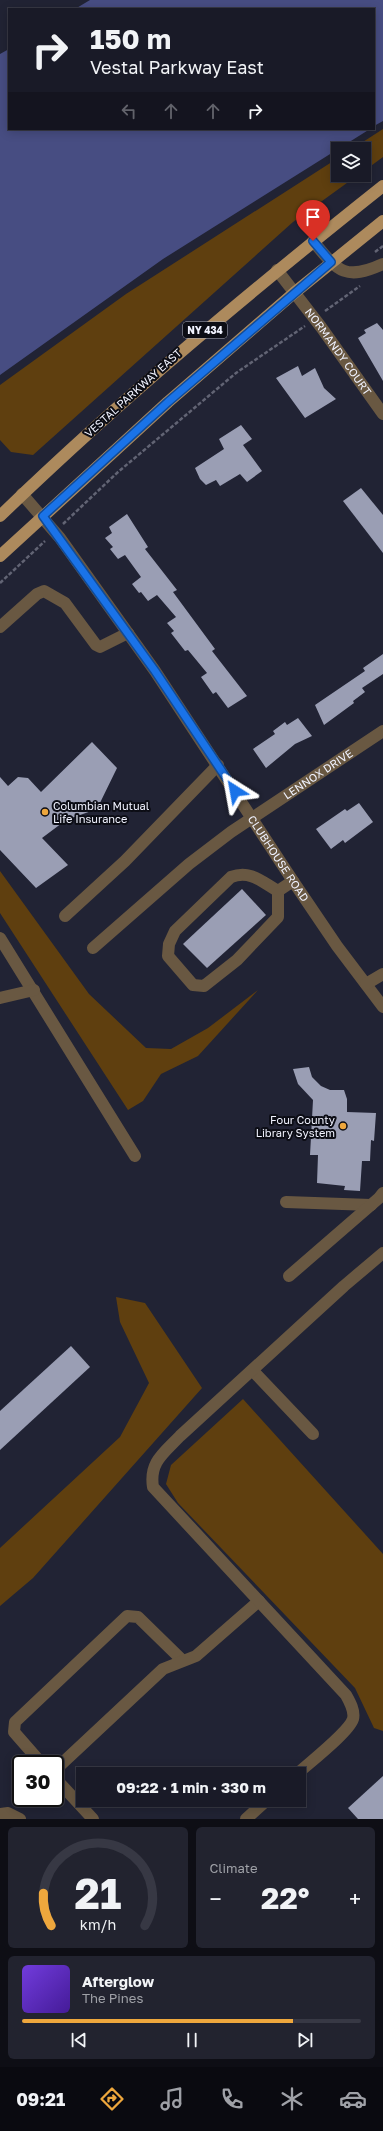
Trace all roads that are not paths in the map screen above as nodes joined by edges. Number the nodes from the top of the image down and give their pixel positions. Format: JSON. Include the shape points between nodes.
{"nodes":[{"id":1,"x":383,"y":186,"type":"edge"},
{"id":2,"x":383,"y":221,"type":"edge"},
{"id":3,"x":313,"y":241,"type":"junction"},
{"id":4,"x":331,"y":262,"type":"junction"},
{"id":5,"x":380,"y":265,"type":"edge"},
{"id":6,"x":277,"y":270,"type":"junction"},
{"id":7,"x":294,"y":293,"type":"junction"},
{"id":8,"x":383,"y":414,"type":"edge"},
{"id":9,"x":22,"y":494,"type":"junction"},
{"id":10,"x":0,"y":516,"type":"edge"},
{"id":11,"x":43,"y":516,"type":"junction"},
{"id":12,"x":0,"y":556,"type":"edge"},
{"id":13,"x":0,"y":627,"type":"edge"},
{"id":14,"x":128,"y":633,"type":"junction"},
{"id":15,"x":383,"y":732,"type":"edge"},
{"id":16,"x":218,"y":765,"type":"junction"},
{"id":17,"x":252,"y":817,"type":"junction"},
{"id":18,"x":293,"y":881,"type":"junction"},
{"id":19,"x":278,"y":892,"type":"junction"},
{"id":20,"x":64,"y":916,"type":"dead end"},
{"id":21,"x":0,"y":938,"type":"edge"},
{"id":22,"x":92,"y":948,"type":"dead end"},
{"id":23,"x":4,"y":953,"type":"edge"},
{"id":24,"x":383,"y":974,"type":"edge"},
{"id":25,"x":366,"y":984,"type":"junction"},
{"id":26,"x":34,"y":990,"type":"junction"},
{"id":27,"x":0,"y":998,"type":"edge"},
{"id":28,"x":383,"y":1007,"type":"edge"},
{"id":29,"x":135,"y":1156,"type":"dead end"},
{"id":30,"x":383,"y":1192,"type":"edge"},
{"id":31,"x":286,"y":1202,"type":"dead end"},
{"id":32,"x":371,"y":1205,"type":"junction"},
{"id":33,"x":383,"y":1253,"type":"edge"},
{"id":34,"x":289,"y":1276,"type":"dead end"},
{"id":35,"x":254,"y":1371,"type":"junction"},
{"id":36,"x":313,"y":1434,"type":"dead end"},
{"id":37,"x":259,"y":1601,"type":"junction"},
{"id":38,"x":182,"y":1660,"type":"junction"},
{"id":39,"x":34,"y":1755,"type":"edge"},
{"id":40,"x":64,"y":1762,"type":"edge"},
{"id":41,"x":305,"y":1767,"type":"edge"},
{"id":42,"x":64,"y":1788,"type":"edge"},
{"id":43,"x":259,"y":1807,"type":"edge"},
{"id":44,"x":0,"y":1814,"type":"edge"},
{"id":45,"x":20,"y":1819,"type":"edge"},
{"id":46,"x":93,"y":1819,"type":"edge"},
{"id":47,"x":246,"y":1819,"type":"edge"}],
"edges":[{"from":1,"to":3,"type":"main road","name":"VESTAL PARKWAY EAST","number":"NY 434"},
{"from":2,"to":4,"type":"main road","number":"NY 434"},
{"from":3,"to":4,"type":"street"},
{"from":3,"to":6,"type":"main road","name":"VESTAL PARKWAY EAST","number":"NY 434"},
{"from":4,"to":5,"type":"street","via":[[336,268],[349,273]]},
{"from":4,"to":7,"type":"main road","number":"NY 434"},
{"from":6,"to":7,"type":"street","name":"NORMANDY COURT"},
{"from":6,"to":9,"type":"main road","name":"VESTAL PARKWAY EAST","number":"NY 434","via":[[135,390]]},
{"from":7,"to":8,"type":"street","name":"NORMANDY COURT"},
{"from":7,"to":11,"type":"main road","number":"NY 434","via":[[168,402]]},
{"from":9,"to":10,"type":"main road","name":"VESTAL PARKWAY EAST","number":"NY 434"},
{"from":9,"to":11,"type":"street","name":"CLUBHOUSE ROAD"},
{"from":11,"to":12,"type":"main road","number":"NY 434"},
{"from":11,"to":14,"type":"street","name":"CLUBHOUSE ROAD"},
{"from":13,"to":14,"type":"street","via":[[37,594],[44,591],[65,603],[96,645],[106,645]]},
{"from":14,"to":16,"type":"street","name":"CLUBHOUSE ROAD"},
{"from":15,"to":17,"type":"street","name":"LENNOX DRIVE"},
{"from":16,"to":17,"type":"street","name":"CLUBHOUSE ROAD"},
{"from":16,"to":20,"type":"street","via":[[125,861]]},
{"from":17,"to":18,"type":"street","name":"CLUBHOUSE ROAD"},
{"from":17,"to":22,"type":"street","name":"LENNOX DRIVE","via":[[189,864]]},
{"from":18,"to":19,"type":"street"},
{"from":18,"to":25,"type":"street","name":"CLUBHOUSE ROAD"},
{"from":19,"to":19,"type":"street","via":[[278,917],[237,960],[204,986],[193,985],[168,956],[169,944],[175,930],[231,877],[242,873],[260,880]]},
{"from":21,"to":23,"type":"street"},
{"from":23,"to":26,"type":"street"},
{"from":24,"to":25,"type":"street"},
{"from":25,"to":28,"type":"street","name":"CLUBHOUSE ROAD"},
{"from":26,"to":27,"type":"street"},
{"from":26,"to":29,"type":"street"},
{"from":30,"to":32,"type":"street"},
{"from":31,"to":32,"type":"street"},
{"from":32,"to":34,"type":"street"},
{"from":33,"to":35,"type":"street"},
{"from":35,"to":36,"type":"street"},
{"from":35,"to":37,"type":"street","via":[[180,1436],[155,1463],[152,1476],[153,1487]]},
{"from":37,"to":38,"type":"street","via":[[196,1656]]},
{"from":37,"to":41,"type":"street","via":[[346,1695],[352,1706],[353,1719],[345,1731]]},
{"from":38,"to":39,"type":"street","via":[[138,1617],[127,1616],[15,1722],[14,1732]]},
{"from":38,"to":40,"type":"street","via":[[163,1669]]},
{"from":42,"to":46,"type":"street"},
{"from":43,"to":47,"type":"street"},
{"from":44,"to":45,"type":"street","via":[[8,1813]]}]}
